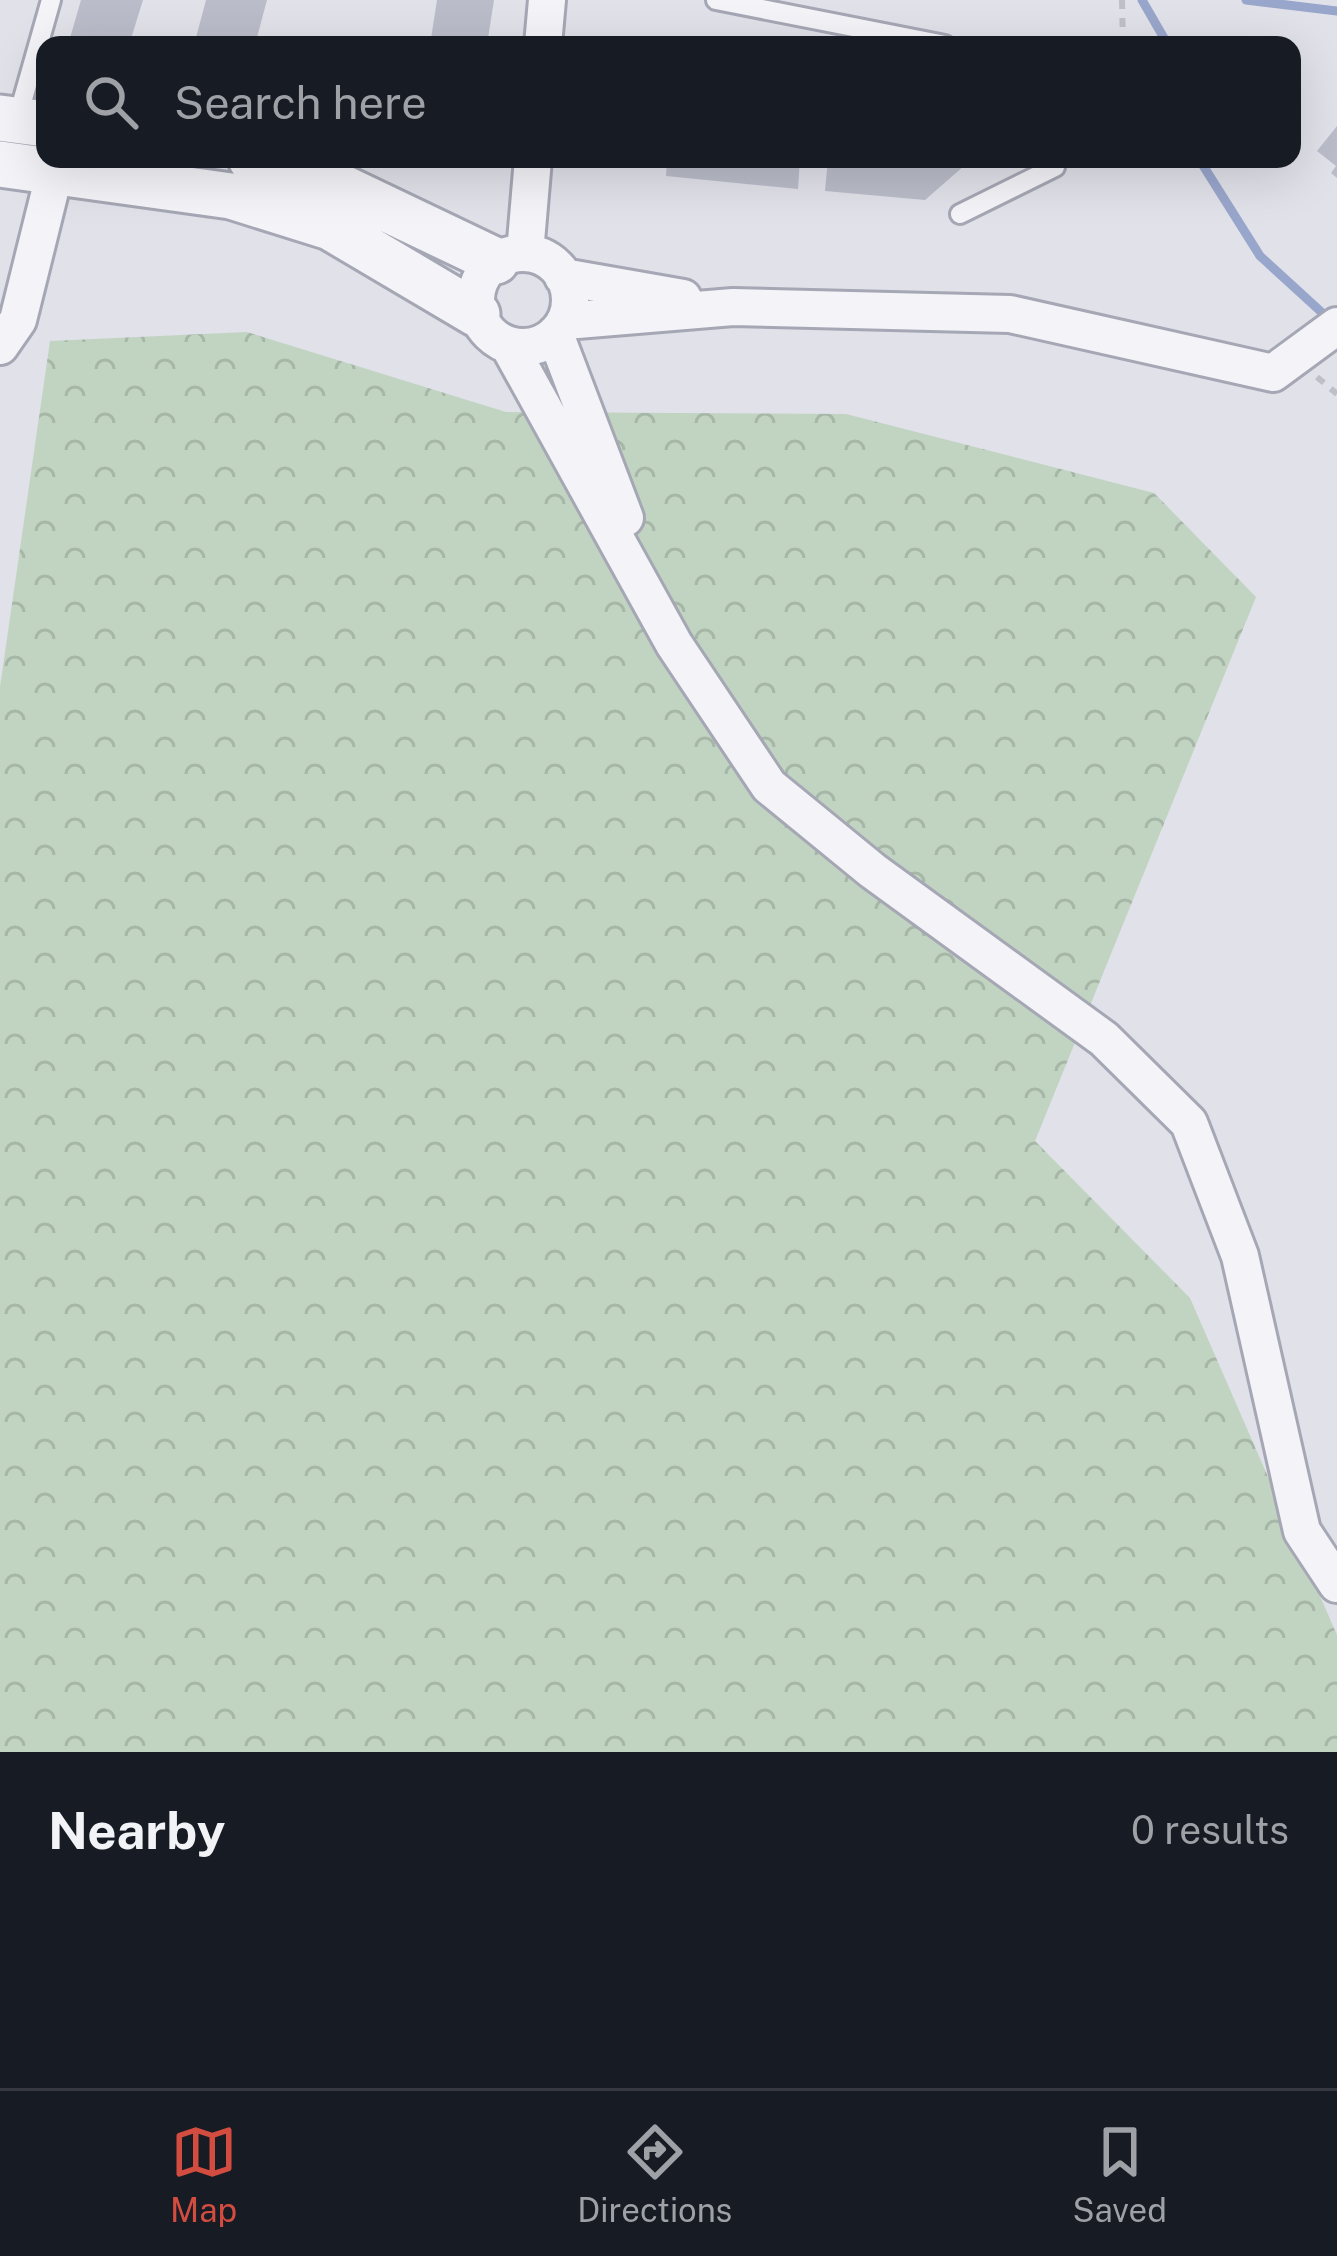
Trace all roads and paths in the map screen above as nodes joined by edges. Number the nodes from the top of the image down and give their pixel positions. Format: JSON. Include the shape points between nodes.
{"nodes":[{"id":1,"x":51,"y":0,"type":"edge"},
{"id":2,"x":547,"y":0,"type":"edge"},
{"id":3,"x":716,"y":0,"type":"edge"},
{"id":4,"x":1122,"y":1,"type":"edge"},
{"id":5,"x":42,"y":36,"type":"edge"},
{"id":6,"x":544,"y":36,"type":"edge"},
{"id":7,"x":899,"y":36,"type":"edge"},
{"id":8,"x":1123,"y":36,"type":"edge"},
{"id":9,"x":36,"y":60,"type":"edge"},
{"id":10,"x":21,"y":120,"type":"edge"},
{"id":11,"x":0,"y":164,"type":"edge"},
{"id":12,"x":280,"y":168,"type":"edge"},
{"id":13,"x":531,"y":168,"type":"edge"},
{"id":14,"x":1053,"y":168,"type":"edge"},
{"id":15,"x":55,"y":171,"type":"junction"},
{"id":16,"x":961,"y":214,"type":"dead end"},
{"id":17,"x":511,"y":257,"type":"junction"},
{"id":18,"x":563,"y":277,"type":"junction"},
{"id":19,"x":734,"y":308,"type":"junction"},
{"id":20,"x":477,"y":314,"type":"junction"},
{"id":21,"x":1337,"y":326,"type":"edge"},
{"id":22,"x":560,"y":328,"type":"junction"},
{"id":23,"x":0,"y":346,"type":"edge"},
{"id":24,"x":509,"y":346,"type":"junction"},
{"id":25,"x":674,"y":644,"type":"junction"},
{"id":26,"x":1337,"y":1584,"type":"edge"}],
"edges":[{"from":1,"to":5,"type":"lane"},
{"from":2,"to":6,"type":"street"},
{"from":3,"to":7,"type":"lane"},
{"from":4,"to":8,"type":"path"},
{"from":9,"to":10,"type":"lane"},
{"from":11,"to":15,"type":"street"},
{"from":12,"to":17,"type":"street"},
{"from":13,"to":17,"type":"street"},
{"from":14,"to":16,"type":"lane"},
{"from":15,"to":20,"type":"street","via":[[231,196],[331,227]]},
{"from":15,"to":23,"type":"street","via":[[19,320]]},
{"from":17,"to":18,"type":"street","via":[[552,263]]},
{"from":17,"to":20,"type":"street","via":[[478,284]]},
{"from":18,"to":19,"type":"street"},
{"from":18,"to":22,"type":"street","via":[[569,289]]},
{"from":19,"to":21,"type":"street","via":[[1010,314],[1273,373]]},
{"from":19,"to":22,"type":"street"},
{"from":20,"to":24,"type":"street"},
{"from":22,"to":24,"type":"street","via":[[542,344]]},
{"from":22,"to":25,"type":"street"},
{"from":24,"to":25,"type":"street"},
{"from":25,"to":26,"type":"street","via":[[769,786],[1104,1039],[1189,1123],[1240,1256],[1302,1532]]}]}
